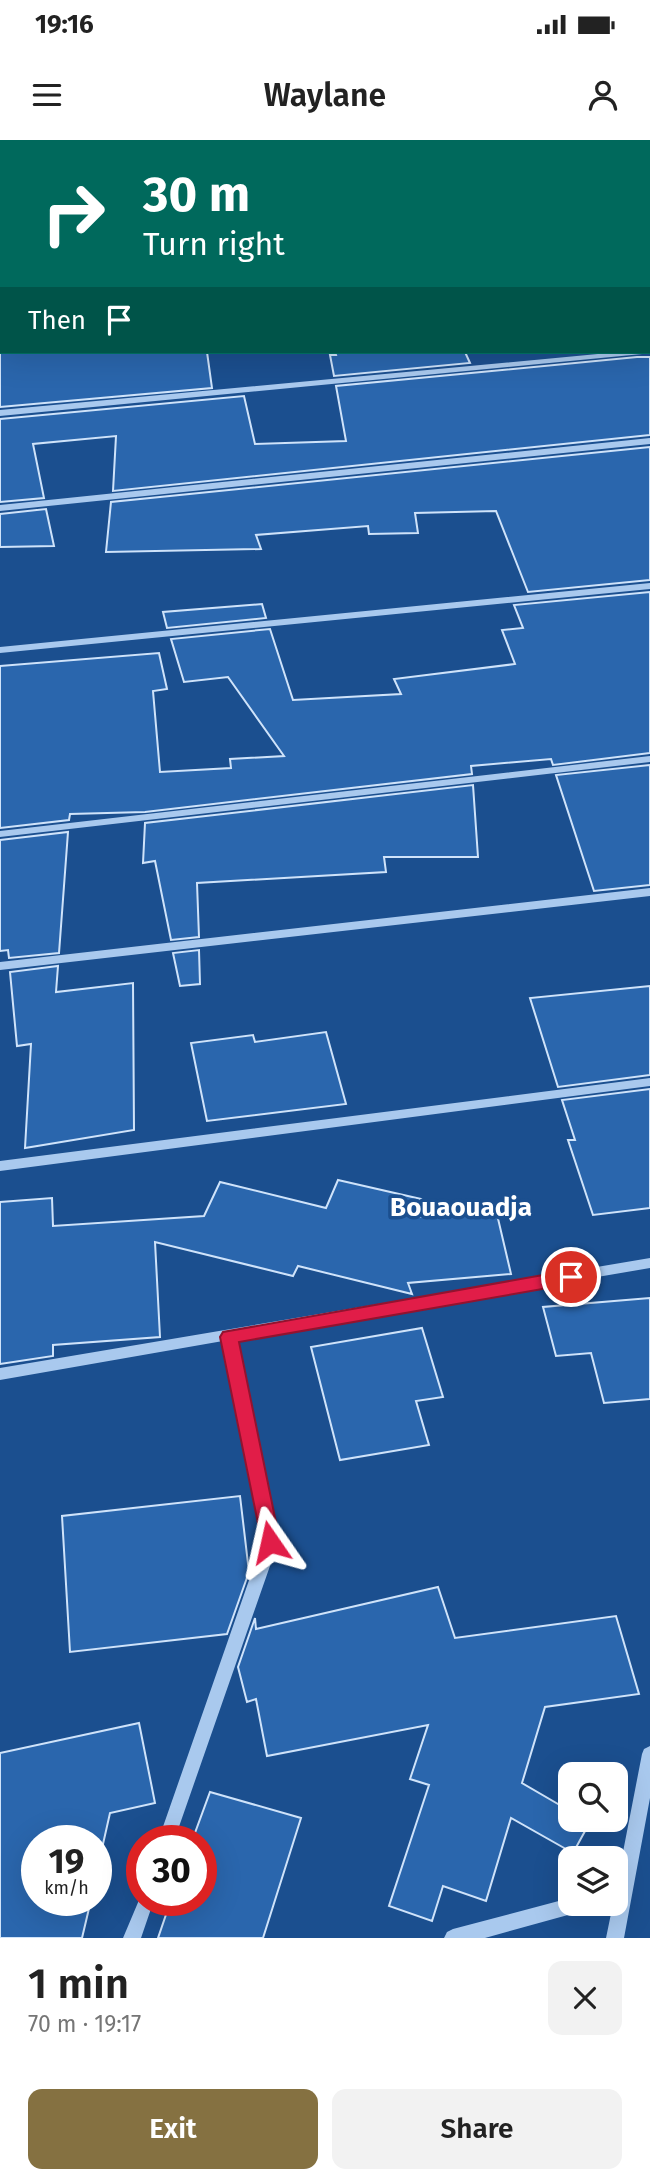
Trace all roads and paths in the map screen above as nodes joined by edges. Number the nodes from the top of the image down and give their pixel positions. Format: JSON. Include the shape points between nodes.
{"nodes":[{"id":1,"x":621,"y":354,"type":"edge"},
{"id":2,"x":0,"y":413,"type":"edge"},
{"id":3,"x":650,"y":441,"type":"edge"},
{"id":4,"x":0,"y":508,"type":"edge"},
{"id":5,"x":650,"y":586,"type":"edge"},
{"id":6,"x":0,"y":650,"type":"edge"},
{"id":7,"x":650,"y":759,"type":"edge"},
{"id":8,"x":0,"y":834,"type":"edge"},
{"id":9,"x":650,"y":892,"type":"edge"},
{"id":10,"x":0,"y":966,"type":"edge"},
{"id":11,"x":650,"y":1082,"type":"edge"},
{"id":12,"x":0,"y":1166,"type":"edge"},
{"id":13,"x":650,"y":1263,"type":"edge"},
{"id":14,"x":229,"y":1337,"type":"junction"},
{"id":15,"x":0,"y":1374,"type":"edge"},
{"id":16,"x":650,"y":1754,"type":"edge"},
{"id":17,"x":172,"y":1825,"type":"edge"},
{"id":18,"x":628,"y":1856,"type":"edge"},
{"id":19,"x":558,"y":1910,"type":"edge"},
{"id":20,"x":140,"y":1916,"type":"edge"},
{"id":21,"x":617,"y":1916,"type":"edge"},
{"id":22,"x":132,"y":1938,"type":"edge"},
{"id":23,"x":453,"y":1938,"type":"edge"},
{"id":24,"x":615,"y":1938,"type":"edge"}],
"edges":[{"from":1,"to":2,"type":"street"},
{"from":3,"to":4,"type":"street"},
{"from":5,"to":6,"type":"street"},
{"from":7,"to":8,"type":"street"},
{"from":9,"to":10,"type":"street"},
{"from":11,"to":12,"type":"street"},
{"from":13,"to":14,"type":"street"},
{"from":14,"to":15,"type":"street"},
{"from":14,"to":17,"type":"street","via":[[270,1542]]},
{"from":16,"to":18,"type":"street"},
{"from":19,"to":23,"type":"street"},
{"from":20,"to":22,"type":"street"},
{"from":21,"to":24,"type":"street"}]}
